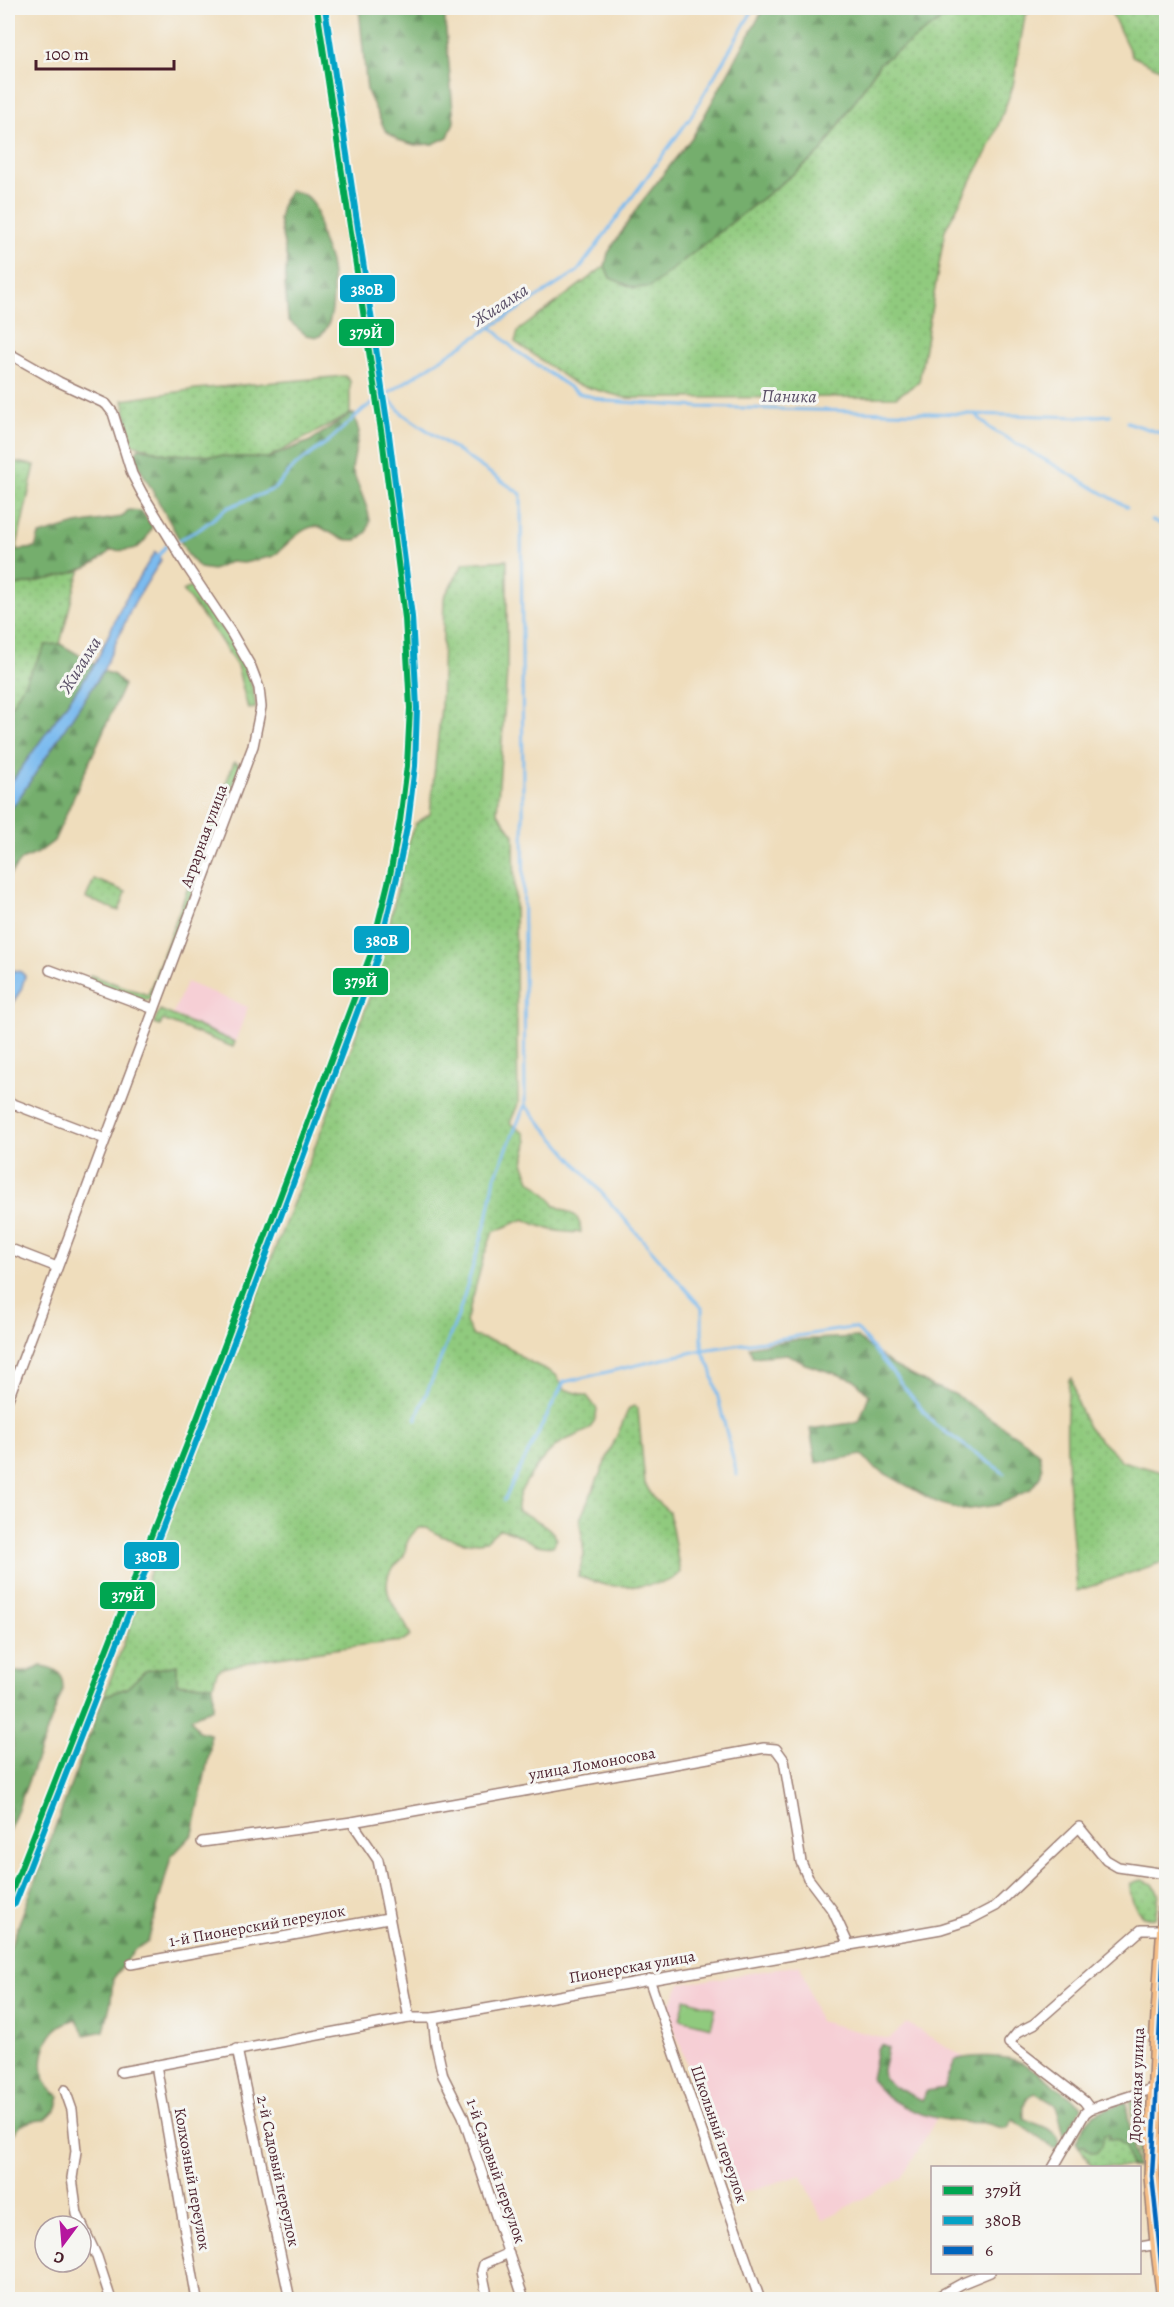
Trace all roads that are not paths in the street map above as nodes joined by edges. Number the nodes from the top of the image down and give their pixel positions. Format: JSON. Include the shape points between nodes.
{"nodes":[{"id":1,"x":8,"y":353,"type":"edge"},
{"id":2,"x":50,"y":970,"type":"dead end"},
{"id":3,"x":154,"y":1009,"type":"junction"},
{"id":4,"x":8,"y":1102,"type":"edge"},
{"id":5,"x":105,"y":1139,"type":"junction"},
{"id":6,"x":8,"y":1248,"type":"edge"},
{"id":7,"x":57,"y":1267,"type":"junction"},
{"id":8,"x":8,"y":1397,"type":"edge"},
{"id":9,"x":352,"y":1822,"type":"junction"},
{"id":10,"x":202,"y":1842,"type":"dead end"},
{"id":11,"x":1167,"y":1874,"type":"edge"},
{"id":12,"x":1167,"y":1907,"type":"edge"},
{"id":13,"x":388,"y":1918,"type":"junction"},
{"id":14,"x":1164,"y":1930,"type":"junction"},
{"id":15,"x":849,"y":1946,"type":"junction"},
{"id":16,"x":131,"y":1964,"type":"dead end"},
{"id":17,"x":650,"y":1979,"type":"junction"},
{"id":18,"x":409,"y":2018,"type":"junction"},
{"id":19,"x":433,"y":2018,"type":"junction"},
{"id":20,"x":237,"y":2049,"type":"junction"},
{"id":21,"x":156,"y":2065,"type":"junction"},
{"id":22,"x":121,"y":2072,"type":"dead end"},
{"id":23,"x":1155,"y":2088,"type":"junction"},
{"id":24,"x":65,"y":2090,"type":"dead end"},
{"id":25,"x":1090,"y":2109,"type":"junction"},
{"id":26,"x":1160,"y":2159,"type":"edge"},
{"id":27,"x":1054,"y":2166,"type":"edge"},
{"id":28,"x":1158,"y":2244,"type":"junction"},
{"id":29,"x":1141,"y":2247,"type":"edge"},
{"id":30,"x":509,"y":2253,"type":"junction"},
{"id":31,"x":985,"y":2274,"type":"edge"},
{"id":32,"x":111,"y":2300,"type":"edge"},
{"id":33,"x":197,"y":2300,"type":"edge"},
{"id":34,"x":290,"y":2300,"type":"edge"},
{"id":35,"x":488,"y":2300,"type":"edge"},
{"id":36,"x":524,"y":2300,"type":"edge"},
{"id":37,"x":760,"y":2300,"type":"edge"},
{"id":38,"x":933,"y":2300,"type":"edge"},
{"id":39,"x":1166,"y":2300,"type":"edge"}],
"edges":[{"from":1,"to":3,"type":"street","name":"Аграрная улица","via":[[106,404],[113,413],[132,474],[232,634],[259,688],[261,707],[253,746]]},
{"from":2,"to":3,"type":"street"},
{"from":3,"to":5,"type":"street","name":"Аграрная улица"},
{"from":4,"to":5,"type":"street"},
{"from":5,"to":7,"type":"street","name":"Аграрная улица"},
{"from":6,"to":7,"type":"street"},
{"from":7,"to":8,"type":"street","name":"Аграрная улица"},
{"from":9,"to":10,"type":"street","name":"улица Ломоносова"},
{"from":9,"to":13,"type":"street","via":[[378,1860]]},
{"from":9,"to":15,"type":"street","name":"улица Ломоносова","via":[[764,1748],[776,1749],[784,1760],[801,1862],[833,1911]]},
{"from":11,"to":15,"type":"street","name":"Пионерская улица","via":[[1118,1867],[1106,1860],[1079,1827],[996,1906],[969,1920],[919,1934]]},
{"from":12,"to":14,"type":"main road","name":"Дорожная улица"},
{"from":13,"to":16,"type":"street","name":"1-й Пионерский переулок"},
{"from":13,"to":18,"type":"street"},
{"from":14,"to":23,"type":"main road","name":"Дорожная улица"},
{"from":14,"to":25,"type":"street","via":[[1141,1930],[1009,2043]]},
{"from":15,"to":17,"type":"street","name":"Пионерская улица"},
{"from":17,"to":19,"type":"street","name":"Пионерская улица"},
{"from":17,"to":37,"type":"street","name":"Школьный переулок"},
{"from":18,"to":19,"type":"street","name":"Пионерская улица"},
{"from":18,"to":20,"type":"street","name":"Пионерская улица"},
{"from":19,"to":30,"type":"street","name":"1-й Садовый переулок","via":[[443,2076],[463,2116]]},
{"from":20,"to":21,"type":"street","name":"Пионерская улица"},
{"from":20,"to":34,"type":"street","name":"2-й Садовый переулок"},
{"from":21,"to":22,"type":"street","name":"Пионерская улица"},
{"from":21,"to":33,"type":"street","name":"Колхозный переулок"},
{"from":23,"to":25,"type":"street"},
{"from":23,"to":26,"type":"main road","name":"Дорожная улица"},
{"from":24,"to":32,"type":"street","via":[[72,2110],[76,2151],[72,2178],[77,2214]]},
{"from":25,"to":27,"type":"street"},
{"from":26,"to":28,"type":"main road","name":"Дорожная улица"},
{"from":28,"to":29,"type":"street"},
{"from":28,"to":39,"type":"main road","name":"Дорожная улица"},
{"from":30,"to":35,"type":"street","via":[[484,2264]]},
{"from":30,"to":36,"type":"street","name":"1-й Садовый переулок"},
{"from":31,"to":38,"type":"street"}]}
